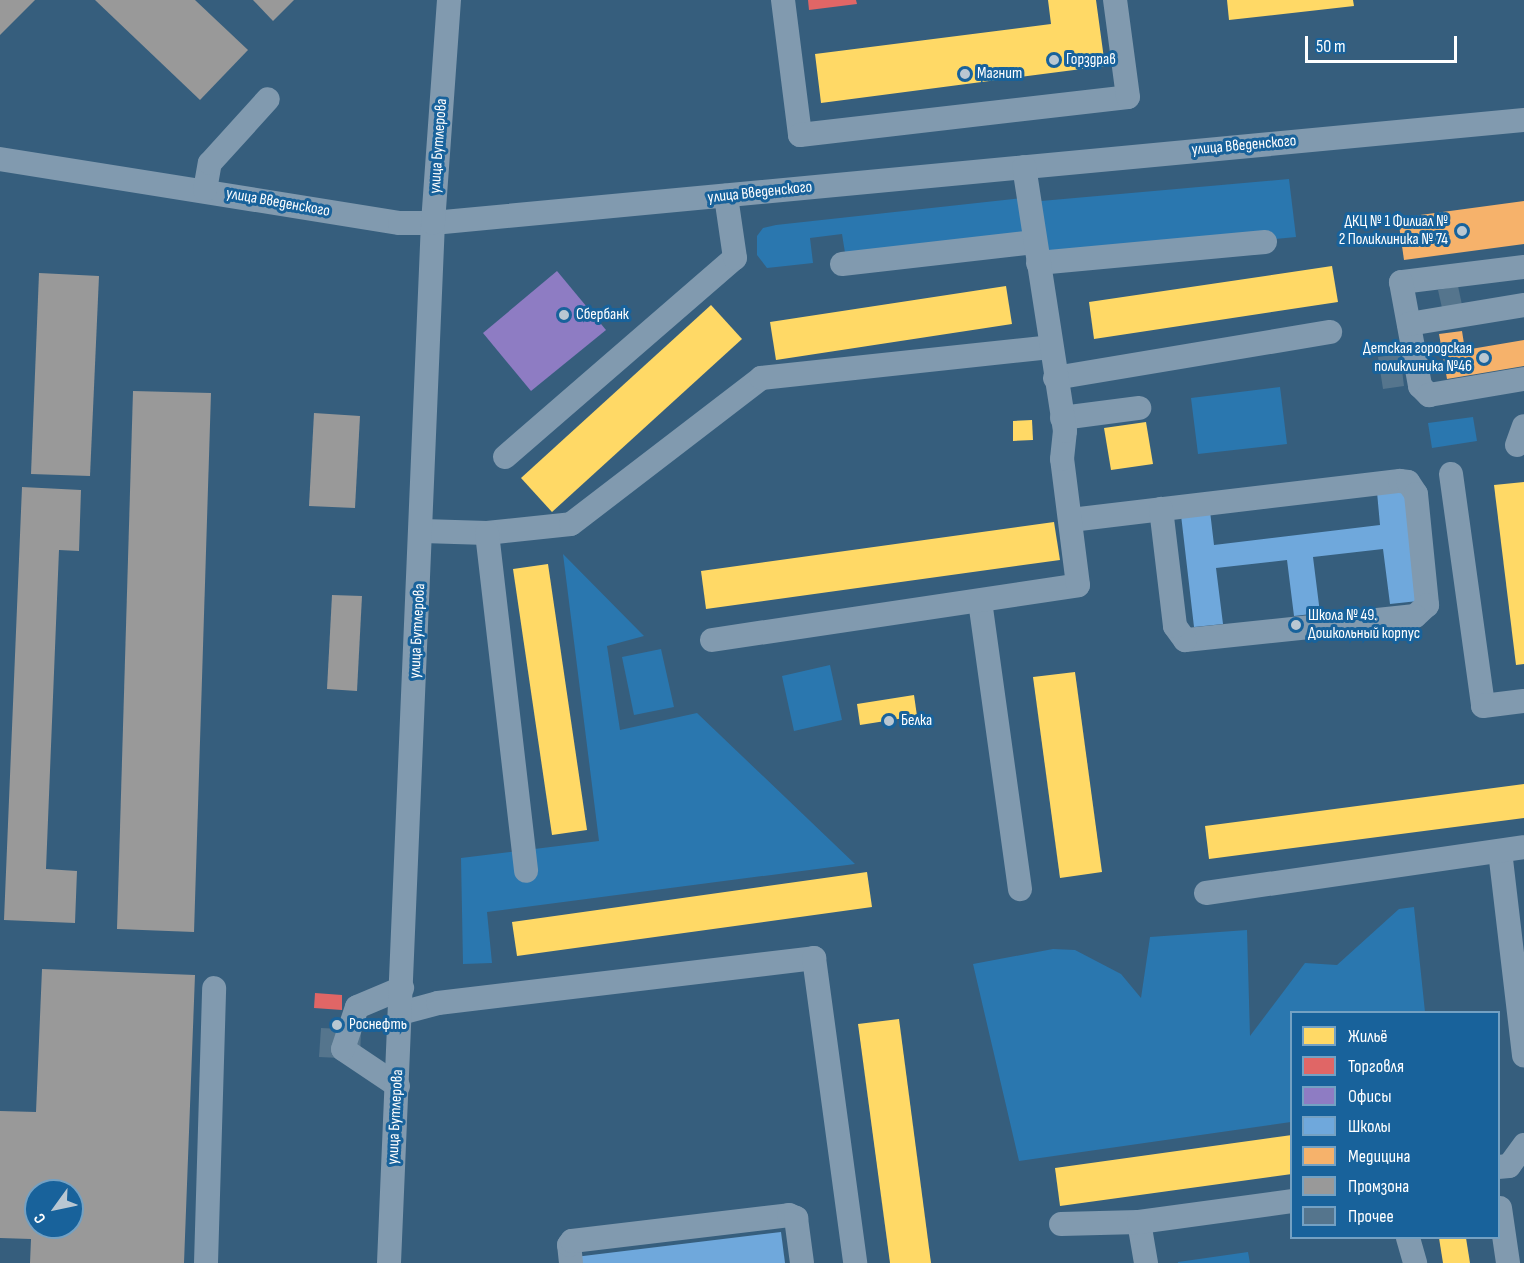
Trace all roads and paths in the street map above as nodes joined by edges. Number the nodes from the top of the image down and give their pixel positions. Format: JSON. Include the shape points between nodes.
{"nodes":[{"id":1,"x":449,"y":0,"type":"edge"},
{"id":2,"x":783,"y":0,"type":"edge"},
{"id":3,"x":1115,"y":0,"type":"edge"},
{"id":4,"x":268,"y":99,"type":"dead end"},
{"id":5,"x":1524,"y":120,"type":"edge"},
{"id":6,"x":0,"y":159,"type":"edge"},
{"id":7,"x":1024,"y":167,"type":"junction"},
{"id":8,"x":205,"y":190,"type":"junction"},
{"id":9,"x":726,"y":196,"type":"junction"},
{"id":10,"x":433,"y":223,"type":"junction"},
{"id":11,"x":1265,"y":242,"type":"dead end"},
{"id":12,"x":1036,"y":252,"type":"junction"},
{"id":13,"x":842,"y":264,"type":"dead end"},
{"id":14,"x":1524,"y":267,"type":"edge"},
{"id":15,"x":1524,"y":305,"type":"edge"},
{"id":16,"x":1409,"y":324,"type":"junction"},
{"id":17,"x":1330,"y":332,"type":"dead end"},
{"id":18,"x":1050,"y":347,"type":"junction"},
{"id":19,"x":1055,"y":378,"type":"junction"},
{"id":20,"x":1524,"y":379,"type":"edge"},
{"id":21,"x":1139,"y":408,"type":"dead end"},
{"id":22,"x":1062,"y":418,"type":"junction"},
{"id":23,"x":505,"y":457,"type":"dead end"},
{"id":24,"x":1451,"y":474,"type":"dead end"},
{"id":25,"x":1161,"y":509,"type":"junction"},
{"id":26,"x":1071,"y":520,"type":"junction"},
{"id":27,"x":423,"y":531,"type":"junction"},
{"id":28,"x":487,"y":533,"type":"junction"},
{"id":29,"x":980,"y":601,"type":"junction"},
{"id":30,"x":712,"y":639,"type":"dead end"},
{"id":31,"x":1524,"y":701,"type":"edge"},
{"id":32,"x":1524,"y":847,"type":"edge"},
{"id":33,"x":1500,"y":851,"type":"junction"},
{"id":34,"x":526,"y":871,"type":"dead end"},
{"id":35,"x":1020,"y":888,"type":"dead end"},
{"id":36,"x":1206,"y":893,"type":"dead end"},
{"id":37,"x":214,"y":988,"type":"dead end"},
{"id":38,"x":402,"y":988,"type":"junction"},
{"id":39,"x":401,"y":1013,"type":"junction"},
{"id":40,"x":1524,"y":1056,"type":"edge"},
{"id":41,"x":398,"y":1086,"type":"junction"},
{"id":42,"x":1524,"y":1145,"type":"edge"},
{"id":43,"x":1500,"y":1167,"type":"edge"},
{"id":44,"x":1290,"y":1201,"type":"edge"},
{"id":45,"x":1500,"y":1209,"type":"edge"},
{"id":46,"x":1140,"y":1222,"type":"junction"},
{"id":47,"x":1061,"y":1224,"type":"dead end"},
{"id":48,"x":1408,"y":1239,"type":"edge"},
{"id":49,"x":206,"y":1263,"type":"edge"},
{"id":50,"x":389,"y":1263,"type":"edge"},
{"id":51,"x":571,"y":1263,"type":"edge"},
{"id":52,"x":802,"y":1263,"type":"edge"},
{"id":53,"x":855,"y":1263,"type":"edge"},
{"id":54,"x":1146,"y":1263,"type":"edge"},
{"id":55,"x":1415,"y":1263,"type":"edge"},
{"id":56,"x":1508,"y":1263,"type":"edge"}],
"edges":[{"from":1,"to":10,"type":"street","name":"улица Бутлерова"},
{"from":2,"to":3,"type":"street","via":[[800,135],[1128,97]]},
{"from":4,"to":8,"type":"street","via":[[210,163]]},
{"from":5,"to":7,"type":"street","name":"улица Введенского"},
{"from":6,"to":8,"type":"street","name":"улица Введенского"},
{"from":7,"to":9,"type":"street","name":"улица Введенского"},
{"from":7,"to":12,"type":"street"},
{"from":8,"to":10,"type":"street","name":"улица Введенского","via":[[400,223]]},
{"from":9,"to":10,"type":"street","name":"улица Введенского"},
{"from":9,"to":23,"type":"street","via":[[735,258]]},
{"from":10,"to":27,"type":"street","name":"улица Бутлерова"},
{"from":11,"to":12,"type":"street"},
{"from":12,"to":13,"type":"street"},
{"from":12,"to":18,"type":"street"},
{"from":14,"to":16,"type":"street","via":[[1401,282]]},
{"from":15,"to":16,"type":"street"},
{"from":16,"to":20,"type":"street","via":[[1420,386],[1429,395]]},
{"from":17,"to":19,"type":"street"},
{"from":18,"to":19,"type":"street"},
{"from":18,"to":28,"type":"street","via":[[761,378],[572,524]]},
{"from":19,"to":22,"type":"street"},
{"from":21,"to":22,"type":"street"},
{"from":22,"to":26,"type":"street","via":[[1062,459]]},
{"from":24,"to":31,"type":"street","via":[[1483,706]]},
{"from":25,"to":25,"type":"street","via":[[1408,482],[1416,494],[1427,605],[1415,616],[1185,640],[1175,627]]},
{"from":25,"to":26,"type":"street"},
{"from":26,"to":29,"type":"street","via":[[1078,585]]},
{"from":27,"to":28,"type":"street"},
{"from":27,"to":38,"type":"street","name":"улица Бутлерова"},
{"from":28,"to":34,"type":"street"},
{"from":29,"to":30,"type":"street"},
{"from":29,"to":35,"type":"street"},
{"from":32,"to":33,"type":"street"},
{"from":33,"to":36,"type":"street"},
{"from":33,"to":40,"type":"street"},
{"from":37,"to":49,"type":"street"},
{"from":38,"to":39,"type":"street","name":"улица Бутлерова"},
{"from":38,"to":41,"type":"street","via":[[357,1007],[343,1049]]},
{"from":39,"to":41,"type":"street","name":"улица Бутлерова"},
{"from":39,"to":53,"type":"street","via":[[438,1003],[814,958]]},
{"from":41,"to":50,"type":"street","name":"улица Бутлерова"},
{"from":42,"to":43,"type":"street","via":[[1509,1166]]},
{"from":44,"to":46,"type":"street"},
{"from":45,"to":56,"type":"street"},
{"from":46,"to":47,"type":"street"},
{"from":46,"to":54,"type":"street"},
{"from":48,"to":55,"type":"street"},
{"from":51,"to":52,"type":"street","via":[[568,1245],[572,1241],[789,1215],[796,1218]]}]}
